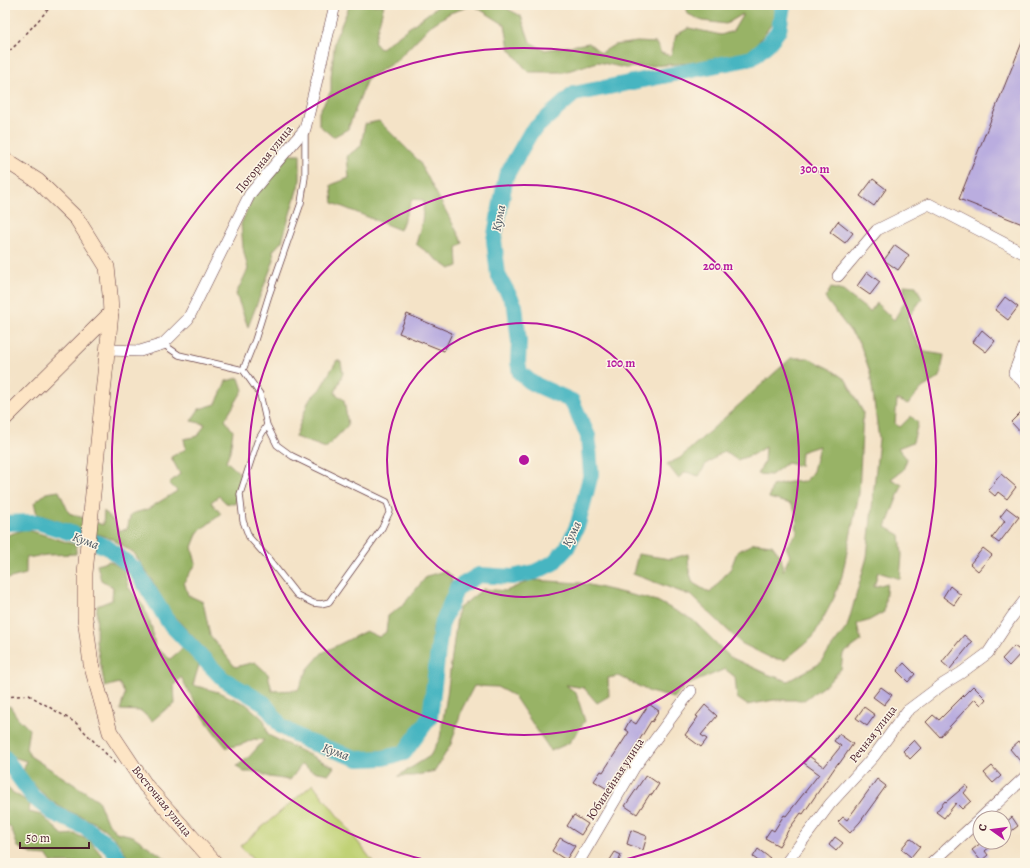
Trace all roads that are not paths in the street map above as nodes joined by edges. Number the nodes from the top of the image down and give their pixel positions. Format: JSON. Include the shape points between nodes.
{"nodes":[{"id":1,"x":335,"y":5,"type":"edge"},
{"id":2,"x":305,"y":129,"type":"junction"},
{"id":3,"x":6,"y":162,"type":"edge"},
{"id":4,"x":1025,"y":254,"type":"edge"},
{"id":5,"x":838,"y":276,"type":"dead end"},
{"id":6,"x":111,"y":313,"type":"junction"},
{"id":7,"x":163,"y":344,"type":"junction"},
{"id":8,"x":1025,"y":344,"type":"edge"},
{"id":9,"x":108,"y":350,"type":"junction"},
{"id":10,"x":243,"y":370,"type":"junction"},
{"id":11,"x":1025,"y":384,"type":"edge"},
{"id":12,"x":5,"y":418,"type":"edge"},
{"id":13,"x":267,"y":425,"type":"junction"},
{"id":14,"x":1025,"y":600,"type":"edge"},
{"id":15,"x":691,"y":691,"type":"dead end"},
{"id":16,"x":1025,"y":777,"type":"edge"},
{"id":17,"x":989,"y":810,"type":"edge"},
{"id":18,"x":972,"y":826,"type":"edge"},
{"id":19,"x":215,"y":863,"type":"edge"},
{"id":20,"x":578,"y":863,"type":"edge"},
{"id":21,"x":786,"y":863,"type":"edge"},
{"id":22,"x":932,"y":863,"type":"edge"}],
"edges":[{"from":1,"to":2,"type":"street","name":"Погорная улица"},
{"from":2,"to":7,"type":"street","name":"Погорная улица","via":[[250,194],[188,319]]},
{"from":2,"to":10,"type":"lane","via":[[305,178],[301,203]]},
{"from":3,"to":6,"type":"street","name":"Восточная улица","via":[[38,181],[77,218],[107,267]]},
{"from":4,"to":5,"type":"street","via":[[929,204],[876,230]]},
{"from":6,"to":9,"type":"street","name":"Восточная улица"},
{"from":6,"to":12,"type":"street"},
{"from":7,"to":9,"type":"street","via":[[140,351]]},
{"from":7,"to":10,"type":"lane","via":[[179,355]]},
{"from":8,"to":11,"type":"street","via":[[1014,373]]},
{"from":9,"to":19,"type":"street","name":"Восточная улица","via":[[85,573],[85,618],[91,664],[110,732],[146,786]]},
{"from":10,"to":13,"type":"lane","via":[[260,394]]},
{"from":13,"to":13,"type":"lane","via":[[277,445],[292,456],[387,502],[390,511],[382,528],[329,602],[314,603],[297,595],[249,537],[242,521],[240,494],[257,442]]},
{"from":14,"to":21,"type":"street","name":"Речная улица","via":[[988,653],[907,711],[874,756],[830,804]]},
{"from":15,"to":20,"type":"street","name":"Юбилейная улица","via":[[634,768]]},
{"from":16,"to":17,"type":"street"},
{"from":18,"to":22,"type":"street"}]}
